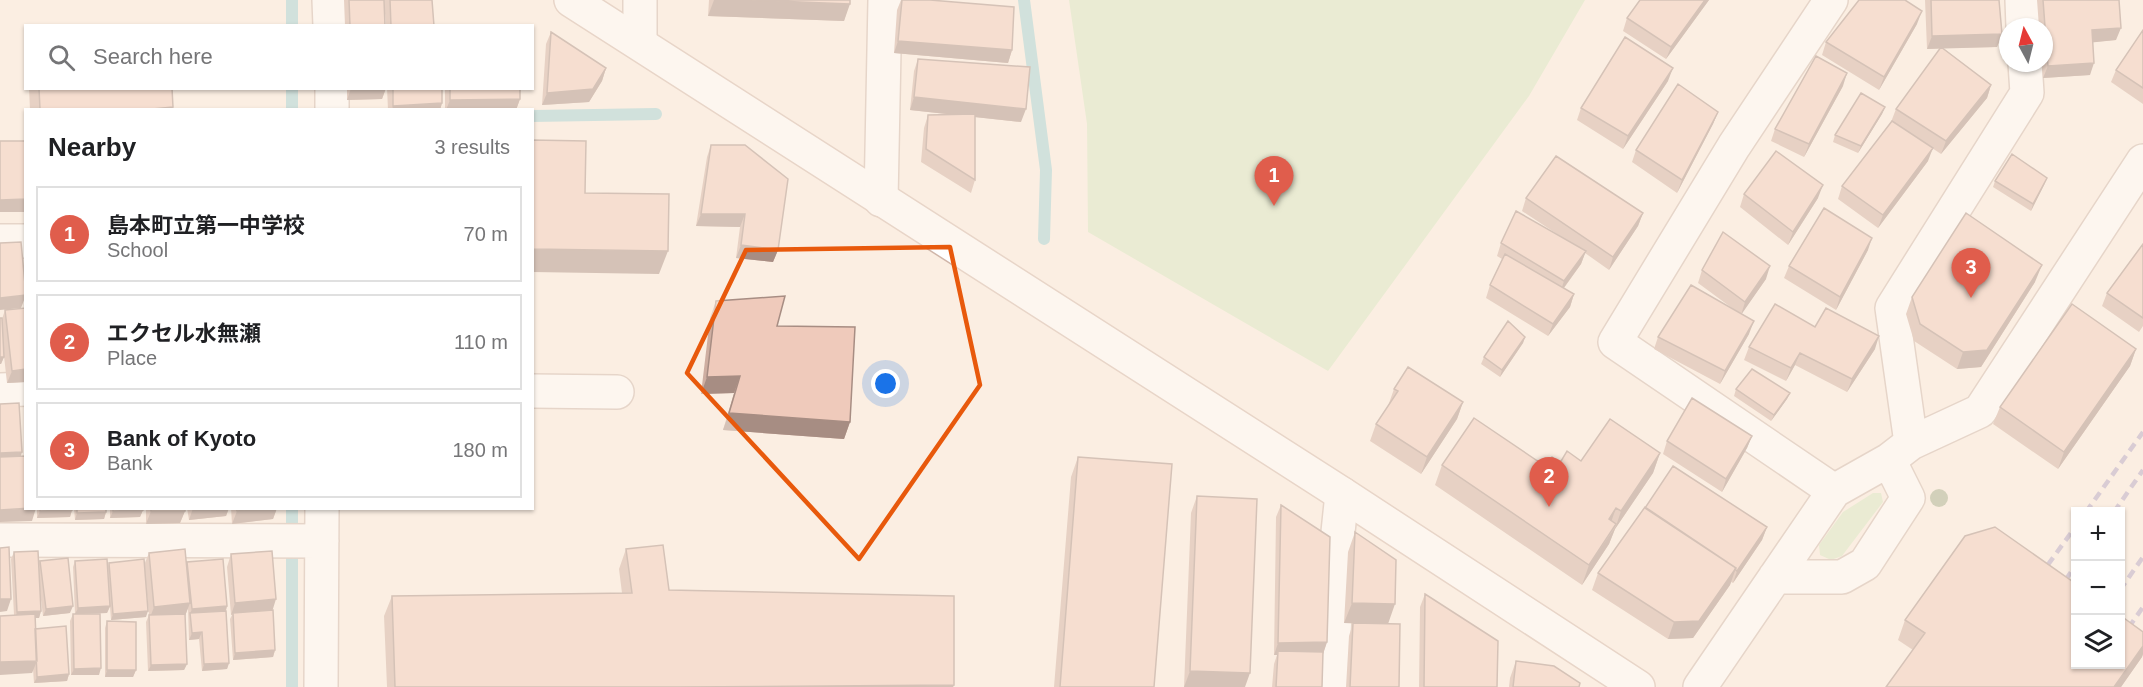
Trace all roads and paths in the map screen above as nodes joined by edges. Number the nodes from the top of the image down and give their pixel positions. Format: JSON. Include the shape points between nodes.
{"nodes":[{"id":1,"x":329,"y":0,"type":"edge"},
{"id":2,"x":571,"y":0,"type":"edge"},
{"id":3,"x":640,"y":0,"type":"edge"},
{"id":4,"x":885,"y":0,"type":"edge"},
{"id":5,"x":1831,"y":0,"type":"edge"},
{"id":6,"x":2022,"y":0,"type":"edge"},
{"id":7,"x":2023,"y":18,"type":"edge"},
{"id":8,"x":330,"y":24,"type":"edge"},
{"id":9,"x":640,"y":43,"type":"junction"},
{"id":10,"x":2026,"y":72,"type":"edge"},
{"id":11,"x":332,"y":90,"type":"edge"},
{"id":12,"x":332,"y":108,"type":"edge"},
{"id":13,"x":2143,"y":161,"type":"edge"},
{"id":14,"x":881,"y":200,"type":"junction"},
{"id":15,"x":0,"y":241,"type":"edge"},
{"id":16,"x":24,"y":241,"type":"edge"},
{"id":17,"x":24,"y":389,"type":"edge"},
{"id":18,"x":0,"y":390,"type":"edge"},
{"id":19,"x":534,"y":391,"type":"edge"},
{"id":20,"x":617,"y":392,"type":"dead end"},
{"id":21,"x":1900,"y":451,"type":"junction"},
{"id":22,"x":1834,"y":491,"type":"junction"},
{"id":23,"x":1342,"y":494,"type":"junction"},
{"id":24,"x":322,"y":510,"type":"edge"},
{"id":25,"x":0,"y":540,"type":"edge"},
{"id":26,"x":320,"y":541,"type":"junction"},
{"id":27,"x":1775,"y":578,"type":"junction"},
{"id":28,"x":321,"y":687,"type":"edge"},
{"id":29,"x":1332,"y":687,"type":"edge"},
{"id":30,"x":1638,"y":687,"type":"edge"},
{"id":31,"x":1700,"y":687,"type":"edge"}],
"edges":[{"from":1,"to":8,"type":"street"},
{"from":2,"to":9,"type":"street"},
{"from":3,"to":9,"type":"street"},
{"from":4,"to":14,"type":"street"},
{"from":5,"to":22,"type":"street","via":[[1734,146],[1616,342]]},
{"from":6,"to":7,"type":"street"},
{"from":9,"to":14,"type":"street"},
{"from":10,"to":21,"type":"street","via":[[2027,93],[1892,308]]},
{"from":11,"to":12,"type":"street"},
{"from":13,"to":21,"type":"street","via":[[1980,411]]},
{"from":14,"to":23,"type":"street"},
{"from":15,"to":16,"type":"street"},
{"from":17,"to":18,"type":"street"},
{"from":19,"to":20,"type":"street"},
{"from":21,"to":22,"type":"street"},
{"from":21,"to":27,"type":"street","via":[[1908,498],[1864,564],[1842,577]]},
{"from":22,"to":27,"type":"street"},
{"from":23,"to":29,"type":"street"},
{"from":23,"to":30,"type":"street"},
{"from":24,"to":26,"type":"street"},
{"from":25,"to":26,"type":"street"},
{"from":26,"to":28,"type":"street"},
{"from":27,"to":31,"type":"street"}]}
